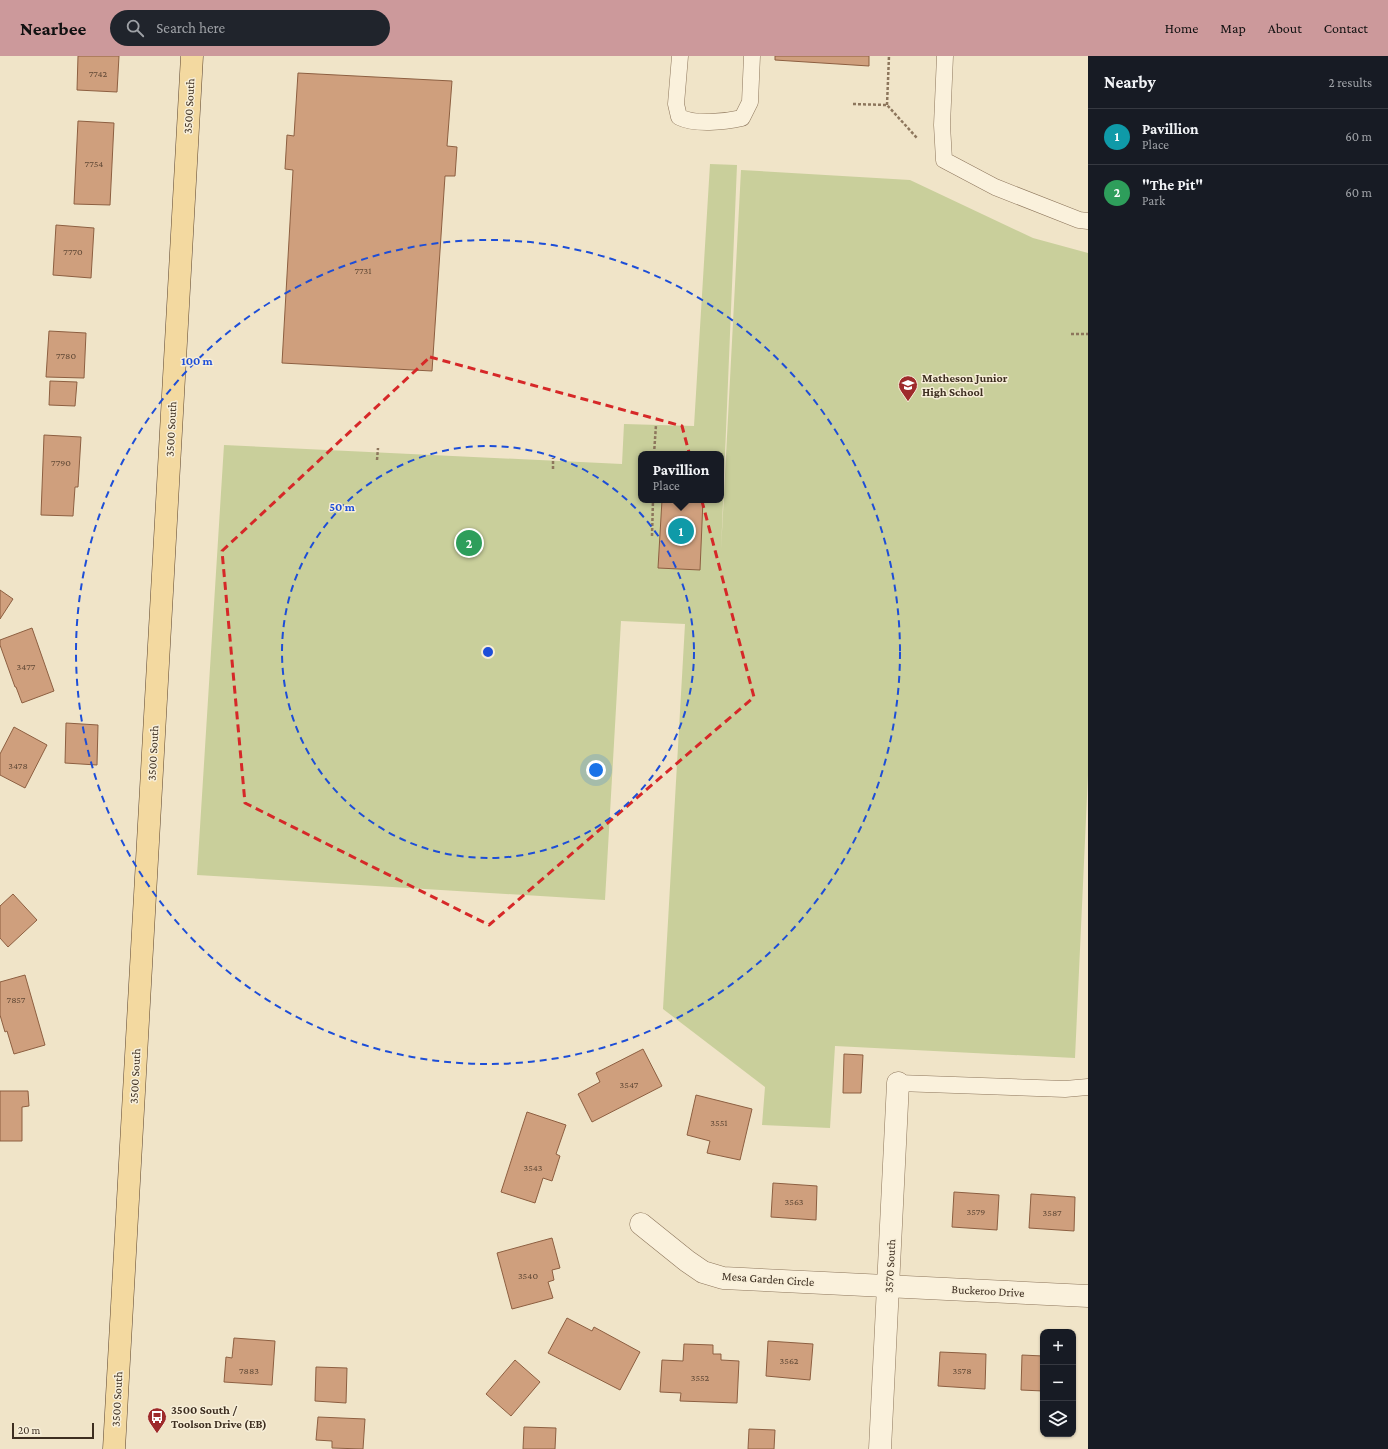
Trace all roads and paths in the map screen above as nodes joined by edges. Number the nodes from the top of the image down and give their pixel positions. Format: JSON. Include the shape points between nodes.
{"nodes":[{"id":1,"x":192,"y":56,"type":"edge"},
{"id":2,"x":680,"y":56,"type":"edge"},
{"id":3,"x":752,"y":56,"type":"edge"},
{"id":4,"x":889,"y":56,"type":"edge"},
{"id":5,"x":945,"y":56,"type":"edge"},
{"id":6,"x":853,"y":104,"type":"dead end"},
{"id":7,"x":887,"y":105,"type":"junction"},
{"id":8,"x":917,"y":138,"type":"dead end"},
{"id":9,"x":1088,"y":222,"type":"edge"},
{"id":10,"x":1071,"y":334,"type":"dead end"},
{"id":11,"x":1088,"y":334,"type":"edge"},
{"id":12,"x":656,"y":425,"type":"dead end"},
{"id":13,"x":378,"y":448,"type":"dead end"},
{"id":14,"x":654,"y":451,"type":"edge"},
{"id":15,"x":553,"y":458,"type":"dead end"},
{"id":16,"x":377,"y":460,"type":"dead end"},
{"id":17,"x":553,"y":469,"type":"dead end"},
{"id":18,"x":653,"y":503,"type":"edge"},
{"id":19,"x":652,"y":536,"type":"dead end"},
{"id":20,"x":898,"y":1083,"type":"joint"},
{"id":21,"x":1088,"y":1087,"type":"edge"},
{"id":22,"x":641,"y":1224,"type":"dead end"},
{"id":23,"x":889,"y":1286,"type":"junction"},
{"id":24,"x":1088,"y":1296,"type":"edge"},
{"id":25,"x":114,"y":1449,"type":"edge"},
{"id":26,"x":880,"y":1449,"type":"edge"}],
"edges":[{"from":1,"to":25,"type":"main road","name":"3500 South"},
{"from":2,"to":3,"type":"lane","via":[[676,104],[678,117],[686,121],[726,122],[742,118],[750,102]]},
{"from":4,"to":7,"type":"path"},
{"from":5,"to":9,"type":"lane","via":[[942,125],[944,160],[995,187]]},
{"from":6,"to":7,"type":"path"},
{"from":7,"to":8,"type":"path"},
{"from":10,"to":11,"type":"path"},
{"from":12,"to":14,"type":"path"},
{"from":13,"to":16,"type":"path"},
{"from":15,"to":17,"type":"path"},
{"from":18,"to":19,"type":"path"},
{"from":20,"to":21,"type":"lane","via":[[1065,1089]]},
{"from":20,"to":23,"type":"street","name":"3570 South"},
{"from":22,"to":23,"type":"street","name":"Mesa Garden Circle","via":[[703,1272],[723,1278]]},
{"from":23,"to":24,"type":"street","name":"Buckeroo Drive"},
{"from":23,"to":26,"type":"street","name":"3570 South"}]}
